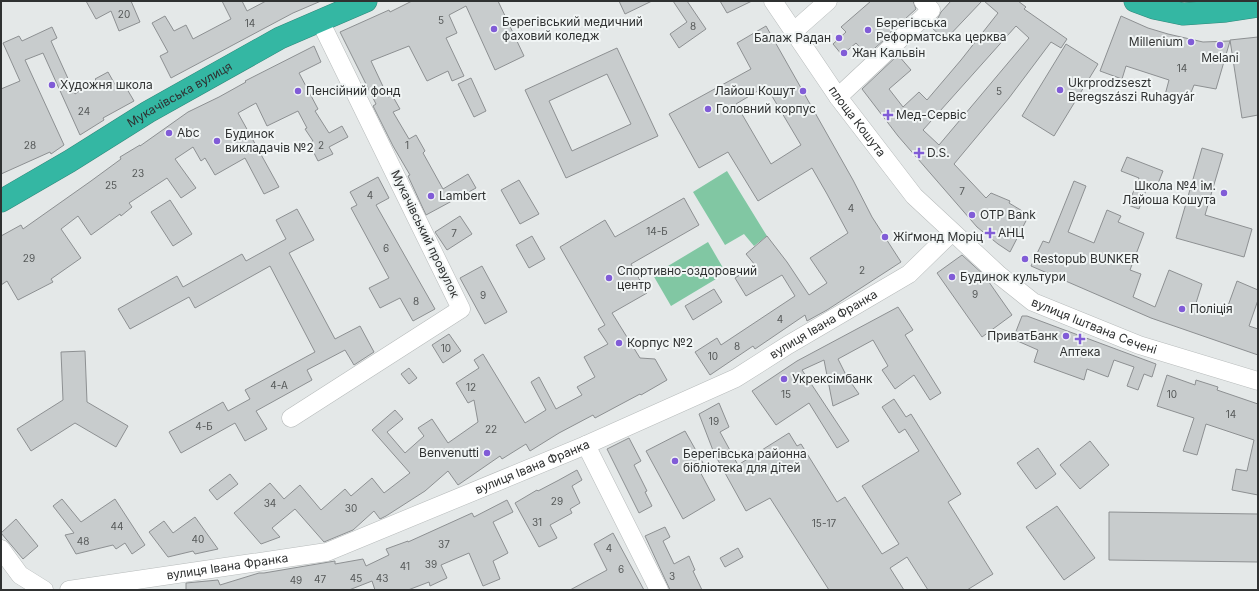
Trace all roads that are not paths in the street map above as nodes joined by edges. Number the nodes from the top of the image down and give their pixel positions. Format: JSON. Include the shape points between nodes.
{"nodes":[{"id":1,"x":366,"y":1,"type":"edge"},
{"id":2,"x":773,"y":1,"type":"edge"},
{"id":3,"x":828,"y":1,"type":"edge"},
{"id":4,"x":923,"y":1,"type":"edge"},
{"id":5,"x":1135,"y":1,"type":"edge"},
{"id":6,"x":1258,"y":6,"type":"edge"},
{"id":7,"x":320,"y":21,"type":"junction"},
{"id":8,"x":793,"y":32,"type":"junction"},
{"id":9,"x":838,"y":97,"type":"junction"},
{"id":10,"x":1,"y":201,"type":"edge"},
{"id":11,"x":952,"y":232,"type":"junction"},
{"id":12,"x":1258,"y":381,"type":"edge"},
{"id":13,"x":291,"y":418,"type":"dead end"},
{"id":14,"x":586,"y":445,"type":"junction"},
{"id":15,"x":1,"y":549,"type":"edge"},
{"id":16,"x":44,"y":590,"type":"edge"},
{"id":17,"x":69,"y":590,"type":"edge"},
{"id":18,"x":659,"y":590,"type":"edge"}],
"edges":[{"from":1,"to":7,"type":"highway","name":"Мукачівська вулиця"},
{"from":2,"to":8,"type":"street","name":"площа Кошута"},
{"from":3,"to":8,"type":"street"},
{"from":4,"to":9,"type":"street","via":[[931,10]]},
{"from":5,"to":6,"type":"highway","via":[[1183,14]]},
{"from":7,"to":10,"type":"highway","name":"Мукачівська вулиця","via":[[280,38],[148,112]]},
{"from":7,"to":13,"type":"street","name":"Мукачівський провулок","via":[[461,309]]},
{"from":8,"to":9,"type":"street","name":"площа Кошута"},
{"from":9,"to":11,"type":"street","name":"площа Кошута","via":[[914,196]]},
{"from":11,"to":12,"type":"street","name":"вулиця Іштвана Сечені","via":[[1033,302],[1138,345]]},
{"from":11,"to":14,"type":"street","name":"вулиця Івана Франка","via":[[909,274],[736,378]]},
{"from":14,"to":17,"type":"street","name":"вулиця Івана Франка","via":[[327,552]]},
{"from":14,"to":18,"type":"street"},
{"from":15,"to":16,"type":"street","via":[[20,574]]}]}
